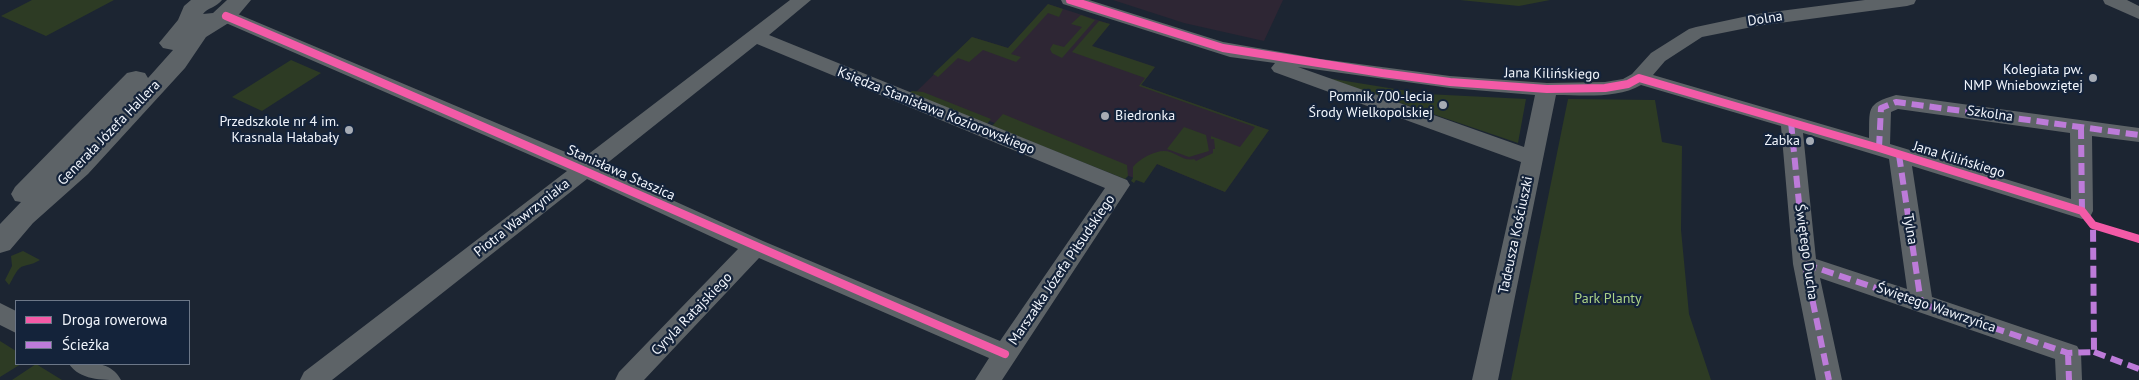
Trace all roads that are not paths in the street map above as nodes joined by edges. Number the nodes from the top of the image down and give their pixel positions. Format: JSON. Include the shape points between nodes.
{"nodes":[{"id":1,"x":802,"y":0,"type":"edge"},
{"id":2,"x":1070,"y":0,"type":"edge"},
{"id":3,"x":1908,"y":0,"type":"edge"},
{"id":4,"x":2112,"y":0,"type":"edge"},
{"id":5,"x":216,"y":7,"type":"edge"},
{"id":6,"x":2139,"y":13,"type":"edge"},
{"id":7,"x":754,"y":36,"type":"junction"},
{"id":8,"x":1304,"y":69,"type":"junction"},
{"id":9,"x":1639,"y":78,"type":"junction"},
{"id":10,"x":1547,"y":89,"type":"junction"},
{"id":11,"x":1791,"y":122,"type":"junction"},
{"id":12,"x":2082,"y":127,"type":"junction"},
{"id":13,"x":2139,"y":135,"type":"edge"},
{"id":14,"x":1889,"y":152,"type":"junction"},
{"id":15,"x":1532,"y":158,"type":"junction"},
{"id":16,"x":584,"y":169,"type":"junction"},
{"id":17,"x":1119,"y":186,"type":"joint"},
{"id":18,"x":0,"y":220,"type":"edge"},
{"id":19,"x":0,"y":243,"type":"edge"},
{"id":20,"x":755,"y":247,"type":"junction"},
{"id":21,"x":1804,"y":264,"type":"junction"},
{"id":22,"x":1921,"y":303,"type":"junction"},
{"id":23,"x":0,"y":313,"type":"edge"},
{"id":24,"x":15,"y":322,"type":"edge"},
{"id":25,"x":84,"y":365,"type":"edge"},
{"id":26,"x":998,"y":372,"type":"edge"},
{"id":27,"x":108,"y":380,"type":"edge"},
{"id":28,"x":313,"y":380,"type":"edge"},
{"id":29,"x":628,"y":380,"type":"edge"},
{"id":30,"x":1485,"y":380,"type":"edge"},
{"id":31,"x":1829,"y":380,"type":"edge"},
{"id":32,"x":2070,"y":380,"type":"edge"}],
"edges":[{"from":1,"to":7,"type":"street","name":"Piotra Wawrzyniaka"},
{"from":2,"to":8,"type":"street","name":"Jana Kilińskiego","via":[[1223,48]]},
{"from":3,"to":9,"type":"street","name":"Dolna","via":[[1757,20],[1696,33],[1658,57]]},
{"from":4,"to":6,"type":"street"},
{"from":5,"to":16,"type":"street","name":"Stanisława Staszica"},
{"from":5,"to":18,"type":"street","name":"Generała Józefa Hallera","via":[[178,35]]},
{"from":5,"to":19,"type":"street","name":"Generała Józefa Hallera","via":[[176,64],[78,168],[23,216]]},
{"from":7,"to":16,"type":"street","name":"Piotra Wawrzyniaka"},
{"from":7,"to":17,"type":"street","name":"Księdza Stanisława Koziorowskiego"},
{"from":8,"to":10,"type":"street","name":"Jana Kilińskiego"},
{"from":8,"to":15,"type":"street","name":"Jana Kilińskiego"},
{"from":9,"to":10,"type":"street","name":"Jana Kilińskiego","via":[[1628,84],[1605,88]]},
{"from":9,"to":11,"type":"street","name":"Jana Kilińskiego"},
{"from":10,"to":15,"type":"street","name":"Tadeusza Kościuszki"},
{"from":11,"to":14,"type":"street","name":"Jana Kilińskiego"},
{"from":11,"to":21,"type":"street","name":"Świętego Ducha"},
{"from":12,"to":13,"type":"street","name":"Szkolna"},
{"from":12,"to":14,"type":"street","name":"Szkolna","via":[[1896,102],[1881,108]]},
{"from":12,"to":14,"type":"street","name":"Jana Kilińskiego","via":[[2082,211]]},
{"from":14,"to":22,"type":"street","name":"Tylna"},
{"from":15,"to":30,"type":"street","name":"Tadeusza Kościuszki"},
{"from":16,"to":20,"type":"street","name":"Stanisława Staszica"},
{"from":16,"to":28,"type":"street","name":"Piotra Wawrzyniaka"},
{"from":17,"to":26,"type":"street","name":"Marszałka Józefa Piłsudskiego"},
{"from":20,"to":26,"type":"street","name":"Stanisława Staszica"},
{"from":20,"to":29,"type":"street","name":"Cyryla Ratajskiego"},
{"from":21,"to":22,"type":"street","name":"Świętego Wawrzyńca"},
{"from":21,"to":31,"type":"street","name":"Świętego Ducha"},
{"from":22,"to":32,"type":"street","name":"Świętego Wawrzyńca","via":[[2068,353]]},
{"from":23,"to":24,"type":"street"},
{"from":25,"to":27,"type":"street"}]}
